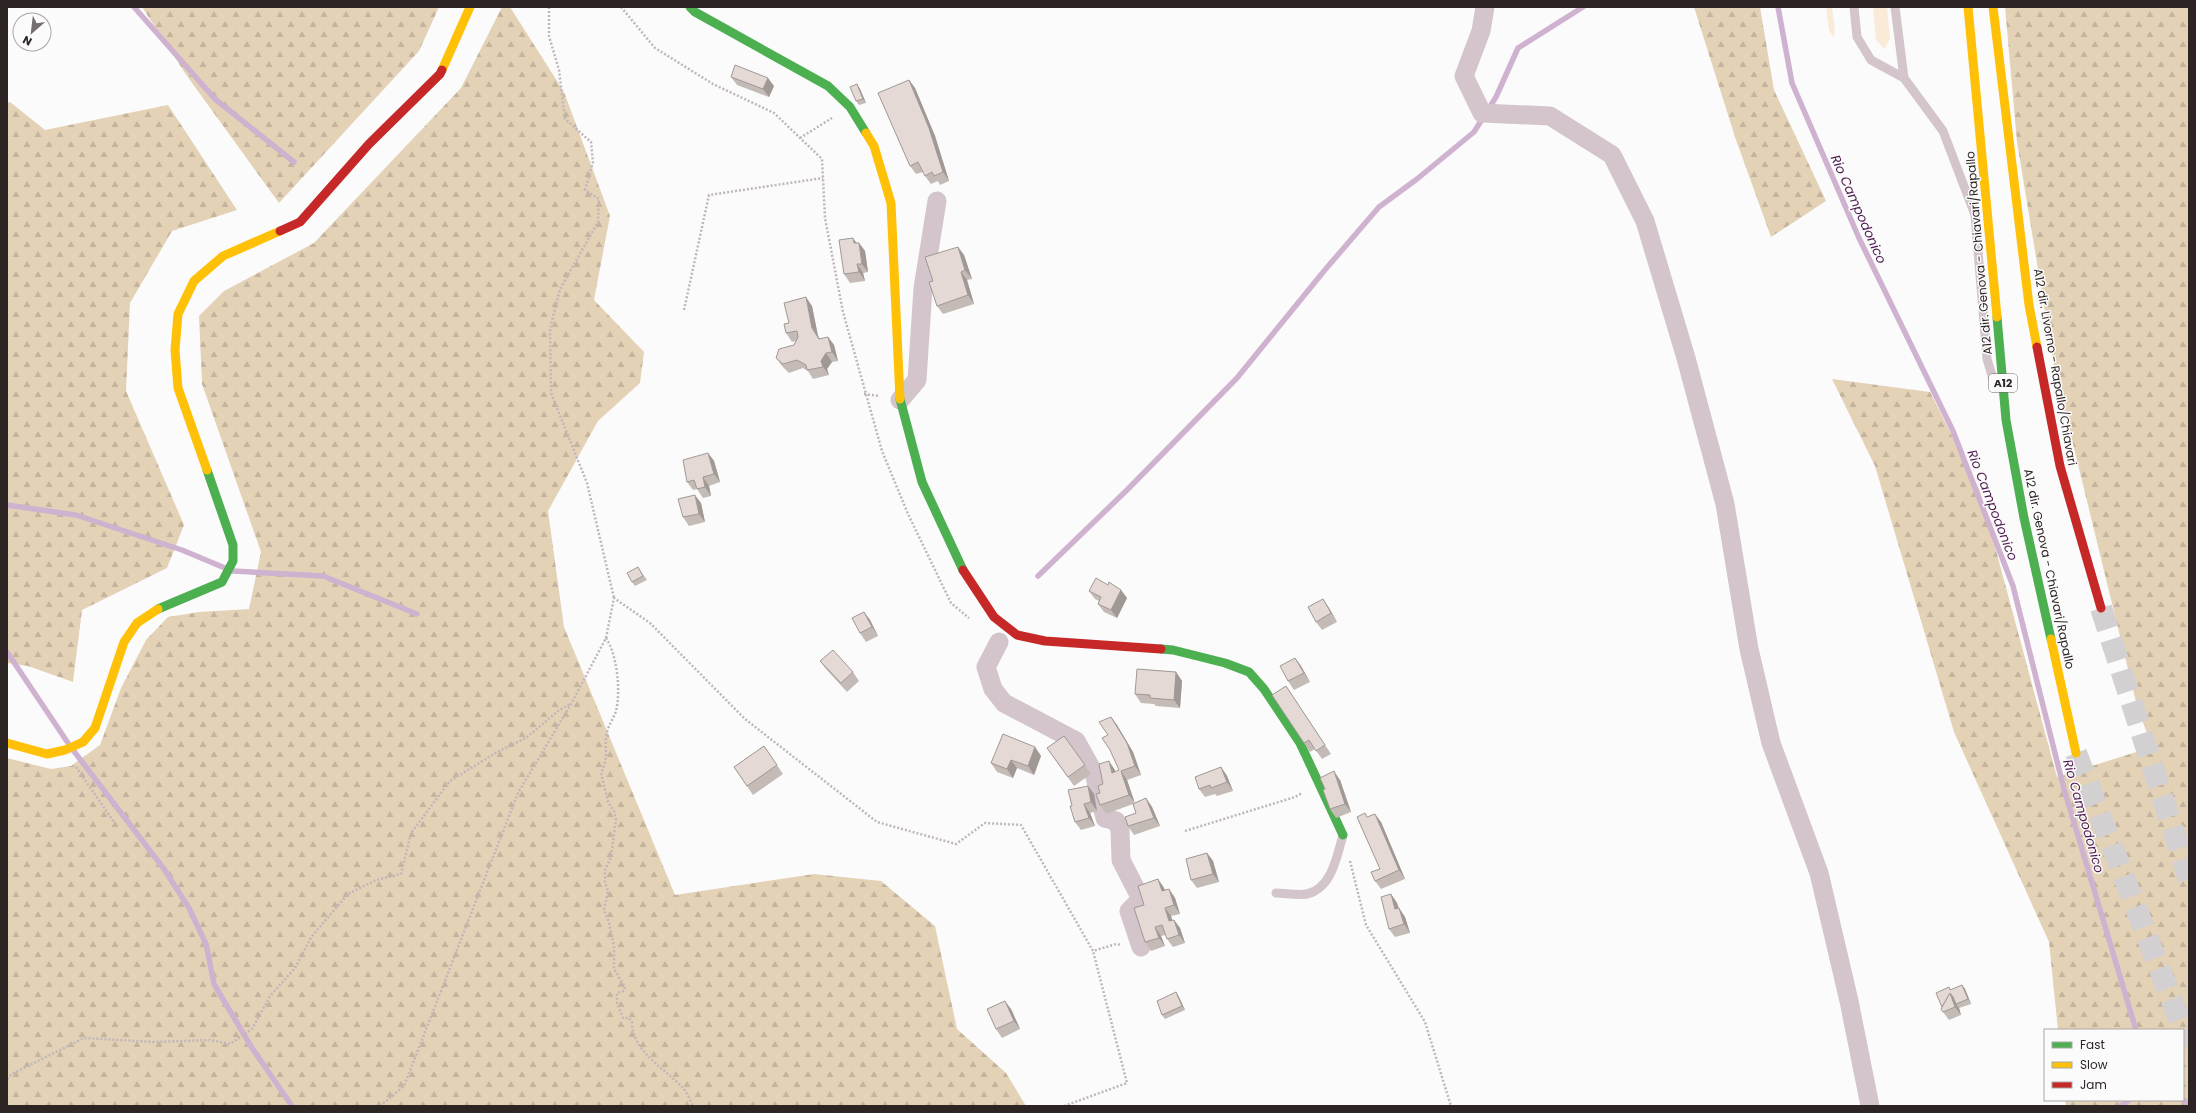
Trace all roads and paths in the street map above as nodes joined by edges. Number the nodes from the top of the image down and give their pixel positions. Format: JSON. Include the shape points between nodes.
{"nodes":[{"id":1,"x":470,"y":7,"type":"edge"},
{"id":2,"x":549,"y":7,"type":"edge"},
{"id":3,"x":621,"y":7,"type":"edge"},
{"id":4,"x":690,"y":7,"type":"edge"},
{"id":5,"x":1485,"y":7,"type":"edge"},
{"id":6,"x":1854,"y":7,"type":"edge"},
{"id":7,"x":1895,"y":7,"type":"edge"},
{"id":8,"x":1968,"y":7,"type":"edge"},
{"id":9,"x":1993,"y":7,"type":"edge"},
{"id":10,"x":1904,"y":78,"type":"junction"},
{"id":11,"x":850,"y":107,"type":"junction"},
{"id":12,"x":800,"y":138,"type":"junction"},
{"id":13,"x":823,"y":178,"type":"junction"},
{"id":14,"x":937,"y":201,"type":"dead end"},
{"id":15,"x":684,"y":310,"type":"dead end"},
{"id":16,"x":864,"y":394,"type":"dead end"},
{"id":17,"x":900,"y":400,"type":"junction"},
{"id":18,"x":2006,"y":420,"type":"junction"},
{"id":19,"x":614,"y":598,"type":"junction"},
{"id":20,"x":2101,"y":608,"type":"tunnel mouth"},
{"id":21,"x":606,"y":638,"type":"junction"},
{"id":22,"x":999,"y":642,"type":"dead end"},
{"id":23,"x":571,"y":704,"type":"junction"},
{"id":24,"x":7,"y":744,"type":"edge"},
{"id":25,"x":65,"y":750,"type":"junction"},
{"id":26,"x":2076,"y":753,"type":"tunnel mouth"},
{"id":27,"x":1319,"y":784,"type":"junction"},
{"id":28,"x":114,"y":822,"type":"dead end"},
{"id":29,"x":1185,"y":831,"type":"dead end"},
{"id":30,"x":1343,"y":835,"type":"junction"},
{"id":31,"x":1276,"y":893,"type":"dead end"},
{"id":32,"x":1141,"y":947,"type":"joint"},
{"id":33,"x":1093,"y":951,"type":"junction"},
{"id":34,"x":7,"y":1079,"type":"edge"},
{"id":35,"x":380,"y":1106,"type":"edge"},
{"id":36,"x":693,"y":1106,"type":"edge"},
{"id":37,"x":1064,"y":1106,"type":"edge"},
{"id":38,"x":1452,"y":1106,"type":"edge"},
{"id":39,"x":1870,"y":1106,"type":"edge"}],
"edges":[{"from":1,"to":25,"type":"main road","via":[[440,74],[368,144],[300,222],[223,256],[194,281],[178,314],[174,350],[178,388],[233,545],[233,561],[222,582],[153,611],[137,623],[124,642],[95,728],[83,742]]},
{"from":2,"to":19,"type":"path","via":[[549,36],[559,70],[565,119],[591,142],[593,162],[585,190],[599,199],[598,222],[560,290],[550,329],[551,393],[587,483]]},
{"from":3,"to":12,"type":"path","via":[[655,48],[713,84],[774,113]]},
{"from":4,"to":11,"type":"main road","via":[[828,86]]},
{"from":5,"to":39,"type":"street","via":[[1481,31],[1464,76],[1482,114],[1550,116],[1612,155],[1645,221],[1686,358],[1725,504],[1750,649],[1771,743],[1819,873]]},
{"from":6,"to":10,"type":"lane","via":[[1857,37],[1871,60]]},
{"from":7,"to":10,"type":"lane"},
{"from":8,"to":18,"type":"main road","name":"A12 dir. Genova - Chiavari/Rapallo","number":"A12"},
{"from":9,"to":20,"type":"main road","name":"A12 dir. Livorno - Rapallo/Chiavari","via":[[2029,305],[2060,466]]},
{"from":10,"to":18,"type":"lane","via":[[1944,131],[1975,215],[1987,359]]},
{"from":11,"to":12,"type":"path"},
{"from":11,"to":17,"type":"main road","via":[[874,146],[891,203]]},
{"from":12,"to":13,"type":"path","via":[[822,159]]},
{"from":13,"to":15,"type":"path","via":[[709,195]]},
{"from":13,"to":16,"type":"path","via":[[825,218],[843,312]]},
{"from":14,"to":17,"type":"street","via":[[923,288],[917,380]]},
{"from":17,"to":27,"type":"main road","via":[[922,482],[966,576],[994,617],[1017,634],[1045,641],[1173,650],[1249,672],[1264,689],[1300,743]]},
{"from":18,"to":26,"type":"main road","name":"A12 dir. Genova - Chiavari/Rapallo","number":"A12","via":[[2024,518]]},
{"from":19,"to":21,"type":"path"},
{"from":19,"to":33,"type":"path","via":[[650,623],[745,719],[877,822],[956,844],[985,823],[1021,825]]},
{"from":21,"to":23,"type":"path"},
{"from":21,"to":36,"type":"path","via":[[612,646],[618,689],[616,711],[609,723],[606,736],[606,762],[601,773],[608,802],[616,820],[610,857],[605,870],[608,891],[604,910],[614,946],[614,969],[625,987],[624,991],[617,993],[617,1003],[624,1018],[629,1018],[632,1022],[637,1040],[651,1060],[683,1087]]},
{"from":22,"to":32,"type":"street","via":[[986,667],[993,689],[1004,703],[1076,741],[1094,773],[1105,818],[1116,821],[1120,829],[1121,860],[1141,899],[1130,910]]},
{"from":23,"to":34,"type":"path","via":[[558,711],[526,738],[497,752],[450,781],[411,833],[401,874],[376,880],[348,894],[312,936],[295,968],[270,996],[252,1028],[230,1044],[210,1040],[154,1042],[84,1038],[12,1074]]},
{"from":23,"to":35,"type":"path","via":[[518,793],[404,1086]]},
{"from":24,"to":25,"type":"main road","via":[[47,754]]},
{"from":25,"to":28,"type":"path"},
{"from":27,"to":29,"type":"path","via":[[1295,797]]},
{"from":27,"to":30,"type":"main road"},
{"from":30,"to":31,"type":"lane","via":[[1332,872],[1316,891],[1306,894]]},
{"from":30,"to":38,"type":"path","via":[[1366,925],[1424,1022]]},
{"from":32,"to":33,"type":"path","via":[[1116,944]]},
{"from":33,"to":37,"type":"path","via":[[1127,1083]]}]}
